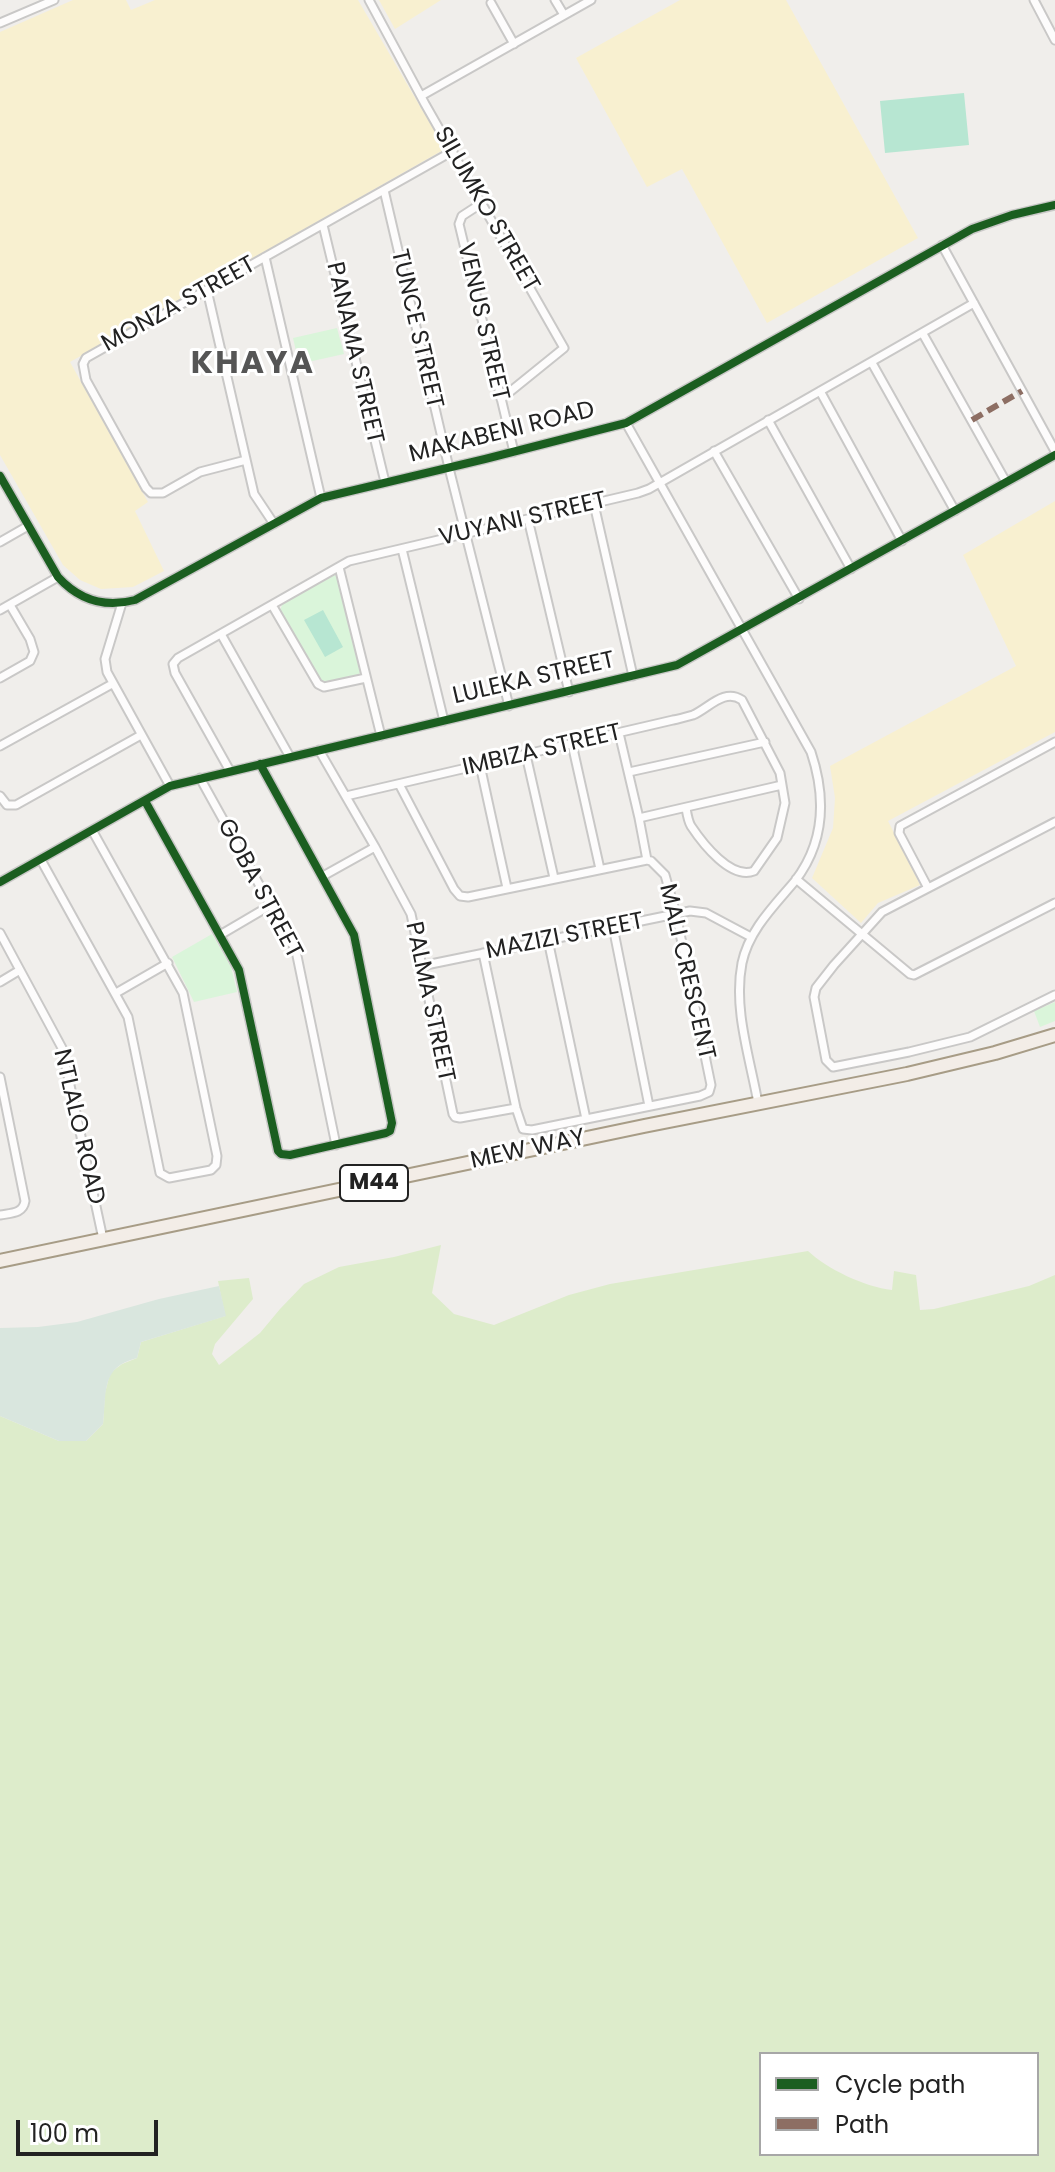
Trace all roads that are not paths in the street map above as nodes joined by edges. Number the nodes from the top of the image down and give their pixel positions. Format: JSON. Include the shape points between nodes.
{"nodes":[{"id":1,"x":54,"y":0,"type":"edge"},
{"id":2,"x":369,"y":0,"type":"edge"},
{"id":3,"x":555,"y":0,"type":"edge"},
{"id":4,"x":591,"y":0,"type":"edge"},
{"id":5,"x":1034,"y":0,"type":"edge"},
{"id":6,"x":491,"y":3,"type":"dead end"},
{"id":7,"x":33,"y":4,"type":"edge"},
{"id":8,"x":564,"y":15,"type":"junction"},
{"id":9,"x":0,"y":23,"type":"edge"},
{"id":10,"x":1055,"y":40,"type":"edge"},
{"id":11,"x":514,"y":44,"type":"junction"},
{"id":12,"x":421,"y":96,"type":"junction"},
{"id":13,"x":453,"y":151,"type":"junction"},
{"id":14,"x":384,"y":190,"type":"junction"},
{"id":15,"x":482,"y":203,"type":"junction"},
{"id":16,"x":1055,"y":205,"type":"edge"},
{"id":17,"x":323,"y":225,"type":"junction"},
{"id":18,"x":942,"y":245,"type":"junction"},
{"id":19,"x":265,"y":257,"type":"junction"},
{"id":20,"x":207,"y":290,"type":"junction"},
{"id":21,"x":974,"y":303,"type":"junction"},
{"id":22,"x":923,"y":334,"type":"junction"},
{"id":23,"x":872,"y":363,"type":"junction"},
{"id":24,"x":820,"y":391,"type":"junction"},
{"id":25,"x":501,"y":399,"type":"junction"},
{"id":26,"x":768,"y":420,"type":"junction"},
{"id":27,"x":626,"y":423,"type":"junction"},
{"id":28,"x":714,"y":451,"type":"junction"},
{"id":29,"x":514,"y":452,"type":"junction"},
{"id":30,"x":1055,"y":453,"type":"edge"},
{"id":31,"x":246,"y":460,"type":"junction"},
{"id":32,"x":449,"y":468,"type":"junction"},
{"id":33,"x":0,"y":476,"type":"edge"},
{"id":34,"x":385,"y":482,"type":"junction"},
{"id":35,"x":659,"y":482,"type":"junction"},
{"id":36,"x":1006,"y":482,"type":"junction"},
{"id":37,"x":321,"y":498,"type":"junction"},
{"id":38,"x":594,"y":504,"type":"junction"},
{"id":39,"x":955,"y":511,"type":"junction"},
{"id":40,"x":528,"y":519,"type":"junction"},
{"id":41,"x":274,"y":524,"type":"junction"},
{"id":42,"x":28,"y":526,"type":"junction"},
{"id":43,"x":465,"y":534,"type":"junction"},
{"id":44,"x":902,"y":541,"type":"junction"},
{"id":45,"x":0,"y":542,"type":"edge"},
{"id":46,"x":402,"y":549,"type":"junction"},
{"id":47,"x":339,"y":567,"type":"junction"},
{"id":48,"x":851,"y":569,"type":"junction"},
{"id":49,"x":58,"y":577,"type":"junction"},
{"id":50,"x":799,"y":599,"type":"junction"},
{"id":51,"x":122,"y":603,"type":"junction"},
{"id":52,"x":10,"y":605,"type":"junction"},
{"id":53,"x":272,"y":605,"type":"junction"},
{"id":54,"x":0,"y":610,"type":"edge"},
{"id":55,"x":743,"y":630,"type":"junction"},
{"id":56,"x":221,"y":634,"type":"junction"},
{"id":57,"x":633,"y":676,"type":"junction"},
{"id":58,"x":0,"y":678,"type":"edge"},
{"id":59,"x":366,"y":678,"type":"junction"},
{"id":60,"x":112,"y":684,"type":"junction"},
{"id":61,"x":569,"y":692,"type":"junction"},
{"id":62,"x":509,"y":706,"type":"junction"},
{"id":63,"x":444,"y":721,"type":"junction"},
{"id":64,"x":619,"y":733,"type":"junction"},
{"id":65,"x":141,"y":735,"type":"junction"},
{"id":66,"x":381,"y":736,"type":"junction"},
{"id":67,"x":765,"y":742,"type":"junction"},
{"id":68,"x":1055,"y":742,"type":"edge"},
{"id":69,"x":572,"y":744,"type":"junction"},
{"id":70,"x":0,"y":746,"type":"edge"},
{"id":71,"x":319,"y":750,"type":"junction"},
{"id":72,"x":526,"y":755,"type":"junction"},
{"id":73,"x":290,"y":757,"type":"junction"},
{"id":74,"x":260,"y":764,"type":"junction"},
{"id":75,"x":480,"y":765,"type":"junction"},
{"id":76,"x":230,"y":771,"type":"junction"},
{"id":77,"x":629,"y":772,"type":"junction"},
{"id":78,"x":200,"y":778,"type":"junction"},
{"id":79,"x":399,"y":784,"type":"junction"},
{"id":80,"x":782,"y":785,"type":"junction"},
{"id":81,"x":170,"y":786,"type":"junction"},
{"id":82,"x":0,"y":796,"type":"edge"},
{"id":83,"x":346,"y":796,"type":"junction"},
{"id":84,"x":145,"y":801,"type":"junction"},
{"id":85,"x":686,"y":808,"type":"junction"},
{"id":86,"x":639,"y":818,"type":"junction"},
{"id":87,"x":1055,"y":822,"type":"edge"},
{"id":88,"x":92,"y":830,"type":"junction"},
{"id":89,"x":375,"y":847,"type":"junction"},
{"id":90,"x":41,"y":860,"type":"junction"},
{"id":91,"x":647,"y":860,"type":"junction"},
{"id":92,"x":600,"y":869,"type":"junction"},
{"id":93,"x":323,"y":876,"type":"junction"},
{"id":94,"x":554,"y":878,"type":"junction"},
{"id":95,"x":796,"y":879,"type":"junction"},
{"id":96,"x":0,"y":882,"type":"edge"},
{"id":97,"x":507,"y":888,"type":"junction"},
{"id":98,"x":928,"y":888,"type":"junction"},
{"id":99,"x":1055,"y":903,"type":"edge"},
{"id":100,"x":271,"y":905,"type":"junction"},
{"id":101,"x":676,"y":914,"type":"junction"},
{"id":102,"x":613,"y":927,"type":"junction"},
{"id":103,"x":0,"y":933,"type":"edge"},
{"id":104,"x":220,"y":935,"type":"junction"},
{"id":105,"x":862,"y":935,"type":"junction"},
{"id":106,"x":751,"y":937,"type":"junction"},
{"id":107,"x":548,"y":940,"type":"junction"},
{"id":108,"x":483,"y":953,"type":"junction"},
{"id":109,"x":168,"y":963,"type":"junction"},
{"id":110,"x":421,"y":966,"type":"junction"},
{"id":111,"x":20,"y":970,"type":"junction"},
{"id":112,"x":0,"y":982,"type":"edge"},
{"id":113,"x":116,"y":993,"type":"junction"},
{"id":114,"x":1055,"y":995,"type":"edge"},
{"id":115,"x":1055,"y":1035,"type":"edge"},
{"id":116,"x":0,"y":1077,"type":"edge"},
{"id":117,"x":758,"y":1103,"type":"junction"},
{"id":118,"x":649,"y":1106,"type":"junction"},
{"id":119,"x":516,"y":1108,"type":"junction"},
{"id":120,"x":586,"y":1119,"type":"junction"},
{"id":121,"x":336,"y":1145,"type":"junction"},
{"id":122,"x":0,"y":1215,"type":"edge"},
{"id":123,"x":103,"y":1239,"type":"junction"},
{"id":124,"x":0,"y":1261,"type":"edge"}],
"edges":[{"from":1,"to":7,"type":"street"},
{"from":2,"to":12,"type":"street","name":"SILUMKO STREET"},
{"from":3,"to":8,"type":"street"},
{"from":4,"to":8,"type":"street"},
{"from":5,"to":10,"type":"street"},
{"from":6,"to":11,"type":"street"},
{"from":7,"to":9,"type":"street"},
{"from":8,"to":11,"type":"street"},
{"from":11,"to":12,"type":"street"},
{"from":12,"to":13,"type":"street","name":"SILUMKO STREET"},
{"from":13,"to":14,"type":"street","name":"MONZA STREET"},
{"from":13,"to":15,"type":"street","name":"SILUMKO STREET"},
{"from":14,"to":17,"type":"street","name":"MONZA STREET"},
{"from":14,"to":32,"type":"street","name":"TUNCE STREET"},
{"from":15,"to":25,"type":"street","name":"VENUS STREET","via":[[459,224]]},
{"from":15,"to":25,"type":"street","name":"SILUMKO STREET","via":[[564,348]]},
{"from":16,"to":18,"type":"street","name":"MAKABENI ROAD","via":[[972,229]]},
{"from":17,"to":19,"type":"street","name":"MONZA STREET"},
{"from":17,"to":34,"type":"street","name":"PANAMA STREET"},
{"from":18,"to":21,"type":"street"},
{"from":18,"to":27,"type":"street","name":"MAKABENI ROAD"},
{"from":19,"to":20,"type":"street","name":"MONZA STREET"},
{"from":19,"to":37,"type":"street"},
{"from":20,"to":31,"type":"street"},
{"from":20,"to":31,"type":"street","name":"MONZA STREET","via":[[90,354],[83,372],[151,493]]},
{"from":21,"to":22,"type":"street","name":"VUYANI STREET"},
{"from":21,"to":30,"type":"street"},
{"from":22,"to":23,"type":"street","name":"VUYANI STREET"},
{"from":22,"to":36,"type":"street"},
{"from":23,"to":24,"type":"street","name":"VUYANI STREET"},
{"from":23,"to":39,"type":"street"},
{"from":24,"to":26,"type":"street","name":"VUYANI STREET"},
{"from":24,"to":44,"type":"street"},
{"from":25,"to":29,"type":"street","name":"VENUS STREET"},
{"from":26,"to":28,"type":"street","name":"VUYANI STREET"},
{"from":26,"to":48,"type":"street"},
{"from":27,"to":29,"type":"street","name":"MAKABENI ROAD"},
{"from":27,"to":35,"type":"street"},
{"from":28,"to":35,"type":"street","name":"VUYANI STREET"},
{"from":28,"to":50,"type":"street"},
{"from":29,"to":32,"type":"street","name":"MAKABENI ROAD"},
{"from":30,"to":36,"type":"street","name":"LULEKA STREET"},
{"from":31,"to":41,"type":"street","via":[[254,494]]},
{"from":32,"to":34,"type":"street","name":"MAKABENI ROAD"},
{"from":32,"to":43,"type":"street","name":"TUNCE STREET"},
{"from":33,"to":42,"type":"street"},
{"from":34,"to":37,"type":"street","name":"MAKABENI ROAD"},
{"from":35,"to":38,"type":"street","name":"VUYANI STREET"},
{"from":35,"to":55,"type":"street"},
{"from":36,"to":39,"type":"street","name":"LULEKA STREET"},
{"from":37,"to":41,"type":"street","name":"MAKABENI ROAD"},
{"from":38,"to":40,"type":"street","name":"VUYANI STREET"},
{"from":38,"to":57,"type":"street"},
{"from":39,"to":44,"type":"street","name":"LULEKA STREET"},
{"from":40,"to":43,"type":"street","name":"VUYANI STREET"},
{"from":40,"to":61,"type":"street"},
{"from":41,"to":51,"type":"street","name":"MAKABENI ROAD"},
{"from":42,"to":45,"type":"street"},
{"from":42,"to":49,"type":"street"},
{"from":43,"to":46,"type":"street","name":"VUYANI STREET"},
{"from":43,"to":62,"type":"street","name":"TUNCE STREET"},
{"from":44,"to":48,"type":"street","name":"LULEKA STREET"},
{"from":46,"to":47,"type":"street","name":"VUYANI STREET"},
{"from":46,"to":63,"type":"street"},
{"from":47,"to":53,"type":"street","name":"VUYANI STREET"},
{"from":47,"to":59,"type":"street"},
{"from":48,"to":50,"type":"street","name":"LULEKA STREET"},
{"from":49,"to":51,"type":"street","via":[[79,596]]},
{"from":49,"to":52,"type":"street"},
{"from":50,"to":55,"type":"street","name":"LULEKA STREET"},
{"from":51,"to":60,"type":"street","via":[[105,659]]},
{"from":52,"to":54,"type":"street"},
{"from":52,"to":58,"type":"street","via":[[34,652],[30,661]]},
{"from":53,"to":56,"type":"street","name":"VUYANI STREET"},
{"from":53,"to":59,"type":"street","via":[[318,684]]},
{"from":55,"to":57,"type":"street","name":"LULEKA STREET","via":[[677,665]]},
{"from":55,"to":95,"type":"street","via":[[819,776],[820,824]]},
{"from":56,"to":73,"type":"street"},
{"from":56,"to":76,"type":"street","name":"VUYANI STREET","via":[[178,658],[173,668]]},
{"from":57,"to":61,"type":"street","name":"LULEKA STREET"},
{"from":59,"to":66,"type":"street"},
{"from":60,"to":65,"type":"street"},
{"from":60,"to":70,"type":"street"},
{"from":61,"to":62,"type":"street","name":"LULEKA STREET"},
{"from":62,"to":63,"type":"street","name":"LULEKA STREET"},
{"from":63,"to":66,"type":"street","name":"LULEKA STREET"},
{"from":64,"to":67,"type":"street","name":"IMBIZA STREET","via":[[692,715],[734,695]]},
{"from":64,"to":69,"type":"street","name":"IMBIZA STREET"},
{"from":64,"to":77,"type":"street","name":"MALI CRESCENT"},
{"from":65,"to":81,"type":"street"},
{"from":65,"to":82,"type":"street","via":[[16,805],[7,805]]},
{"from":66,"to":71,"type":"street","name":"LULEKA STREET"},
{"from":67,"to":77,"type":"street"},
{"from":67,"to":80,"type":"street"},
{"from":68,"to":98,"type":"street","via":[[903,823],[899,833]]},
{"from":69,"to":72,"type":"street","name":"IMBIZA STREET"},
{"from":69,"to":92,"type":"street"},
{"from":71,"to":73,"type":"street","name":"LULEKA STREET"},
{"from":71,"to":83,"type":"street","name":"PALMA STREET"},
{"from":72,"to":75,"type":"street","name":"IMBIZA STREET"},
{"from":72,"to":94,"type":"street"},
{"from":73,"to":74,"type":"street","name":"LULEKA STREET"},
{"from":74,"to":76,"type":"street","name":"LULEKA STREET"},
{"from":74,"to":93,"type":"street"},
{"from":75,"to":79,"type":"street","name":"IMBIZA STREET"},
{"from":75,"to":97,"type":"street"},
{"from":76,"to":78,"type":"street","name":"LULEKA STREET"},
{"from":77,"to":86,"type":"street","name":"MALI CRESCENT"},
{"from":78,"to":81,"type":"street","name":"LULEKA STREET"},
{"from":78,"to":100,"type":"street","name":"GOBA STREET"},
{"from":79,"to":83,"type":"street","name":"IMBIZA STREET"},
{"from":79,"to":97,"type":"street","via":[[460,896]]},
{"from":80,"to":85,"type":"street"},
{"from":80,"to":85,"type":"street","via":[[785,803],[777,838],[748,873],[719,860],[689,824]]},
{"from":81,"to":84,"type":"street","name":"LULEKA STREET"},
{"from":83,"to":89,"type":"street","name":"PALMA STREET"},
{"from":84,"to":88,"type":"street","name":"LULEKA STREET"},
{"from":84,"to":104,"type":"street"},
{"from":85,"to":86,"type":"street"},
{"from":86,"to":91,"type":"street","name":"MALI CRESCENT"},
{"from":87,"to":98,"type":"street"},
{"from":88,"to":90,"type":"street","name":"LULEKA STREET"},
{"from":88,"to":109,"type":"street"},
{"from":89,"to":93,"type":"street"},
{"from":89,"to":110,"type":"street","name":"PALMA STREET","via":[[408,907]]},
{"from":90,"to":96,"type":"street","name":"LULEKA STREET"},
{"from":90,"to":113,"type":"street"},
{"from":91,"to":92,"type":"street"},
{"from":91,"to":101,"type":"street","name":"MALI CRESCENT","via":[[665,875]]},
{"from":92,"to":94,"type":"street"},
{"from":93,"to":121,"type":"street","via":[[354,935],[392,1123],[386,1133]]},
{"from":94,"to":97,"type":"street"},
{"from":95,"to":105,"type":"street"},
{"from":95,"to":106,"type":"street"},
{"from":98,"to":105,"type":"street","via":[[882,912]]},
{"from":99,"to":105,"type":"street","via":[[914,975]]},
{"from":100,"to":104,"type":"street"},
{"from":100,"to":121,"type":"street","name":"GOBA STREET","via":[[298,960]]},
{"from":101,"to":102,"type":"street","name":"MAZIZI STREET"},
{"from":101,"to":106,"type":"street","name":"MAZIZI STREET","via":[[706,913]]},
{"from":101,"to":118,"type":"street","name":"MALI CRESCENT","via":[[711,1085],[700,1096]]},
{"from":102,"to":107,"type":"street","name":"MAZIZI STREET"},
{"from":102,"to":118,"type":"street"},
{"from":103,"to":111,"type":"street","name":"NTLALO ROAD"},
{"from":104,"to":121,"type":"street","via":[[241,976],[278,1151],[290,1155]]},
{"from":105,"to":114,"type":"street","via":[[814,992],[826,1060],[833,1067],[970,1037]]},
{"from":106,"to":117,"type":"street","via":[[739,1002]]},
{"from":107,"to":108,"type":"street","name":"MAZIZI STREET"},
{"from":107,"to":120,"type":"street"},
{"from":108,"to":110,"type":"street","name":"MAZIZI STREET"},
{"from":108,"to":119,"type":"street"},
{"from":109,"to":113,"type":"street"},
{"from":109,"to":113,"type":"street","via":[[188,1011],[217,1156],[211,1170],[169,1178],[160,1173],[129,1023]]},
{"from":110,"to":119,"type":"street","name":"PALMA STREET","via":[[455,1117]]},
{"from":111,"to":112,"type":"street"},
{"from":111,"to":123,"type":"street","name":"NTLALO ROAD","via":[[66,1060]]},
{"from":115,"to":117,"type":"main road","name":"MEW WAY","number":"M44","via":[[907,1074]]},
{"from":116,"to":122,"type":"street","via":[[25,1201],[18,1212]]},
{"from":117,"to":123,"type":"main road","name":"MEW WAY","number":"M44"},
{"from":118,"to":120,"type":"street","name":"MALI CRESCENT"},
{"from":119,"to":120,"type":"street","name":"MALI CRESCENT","via":[[527,1130]]},
{"from":123,"to":124,"type":"main road","name":"MEW WAY","number":"M44"}]}
